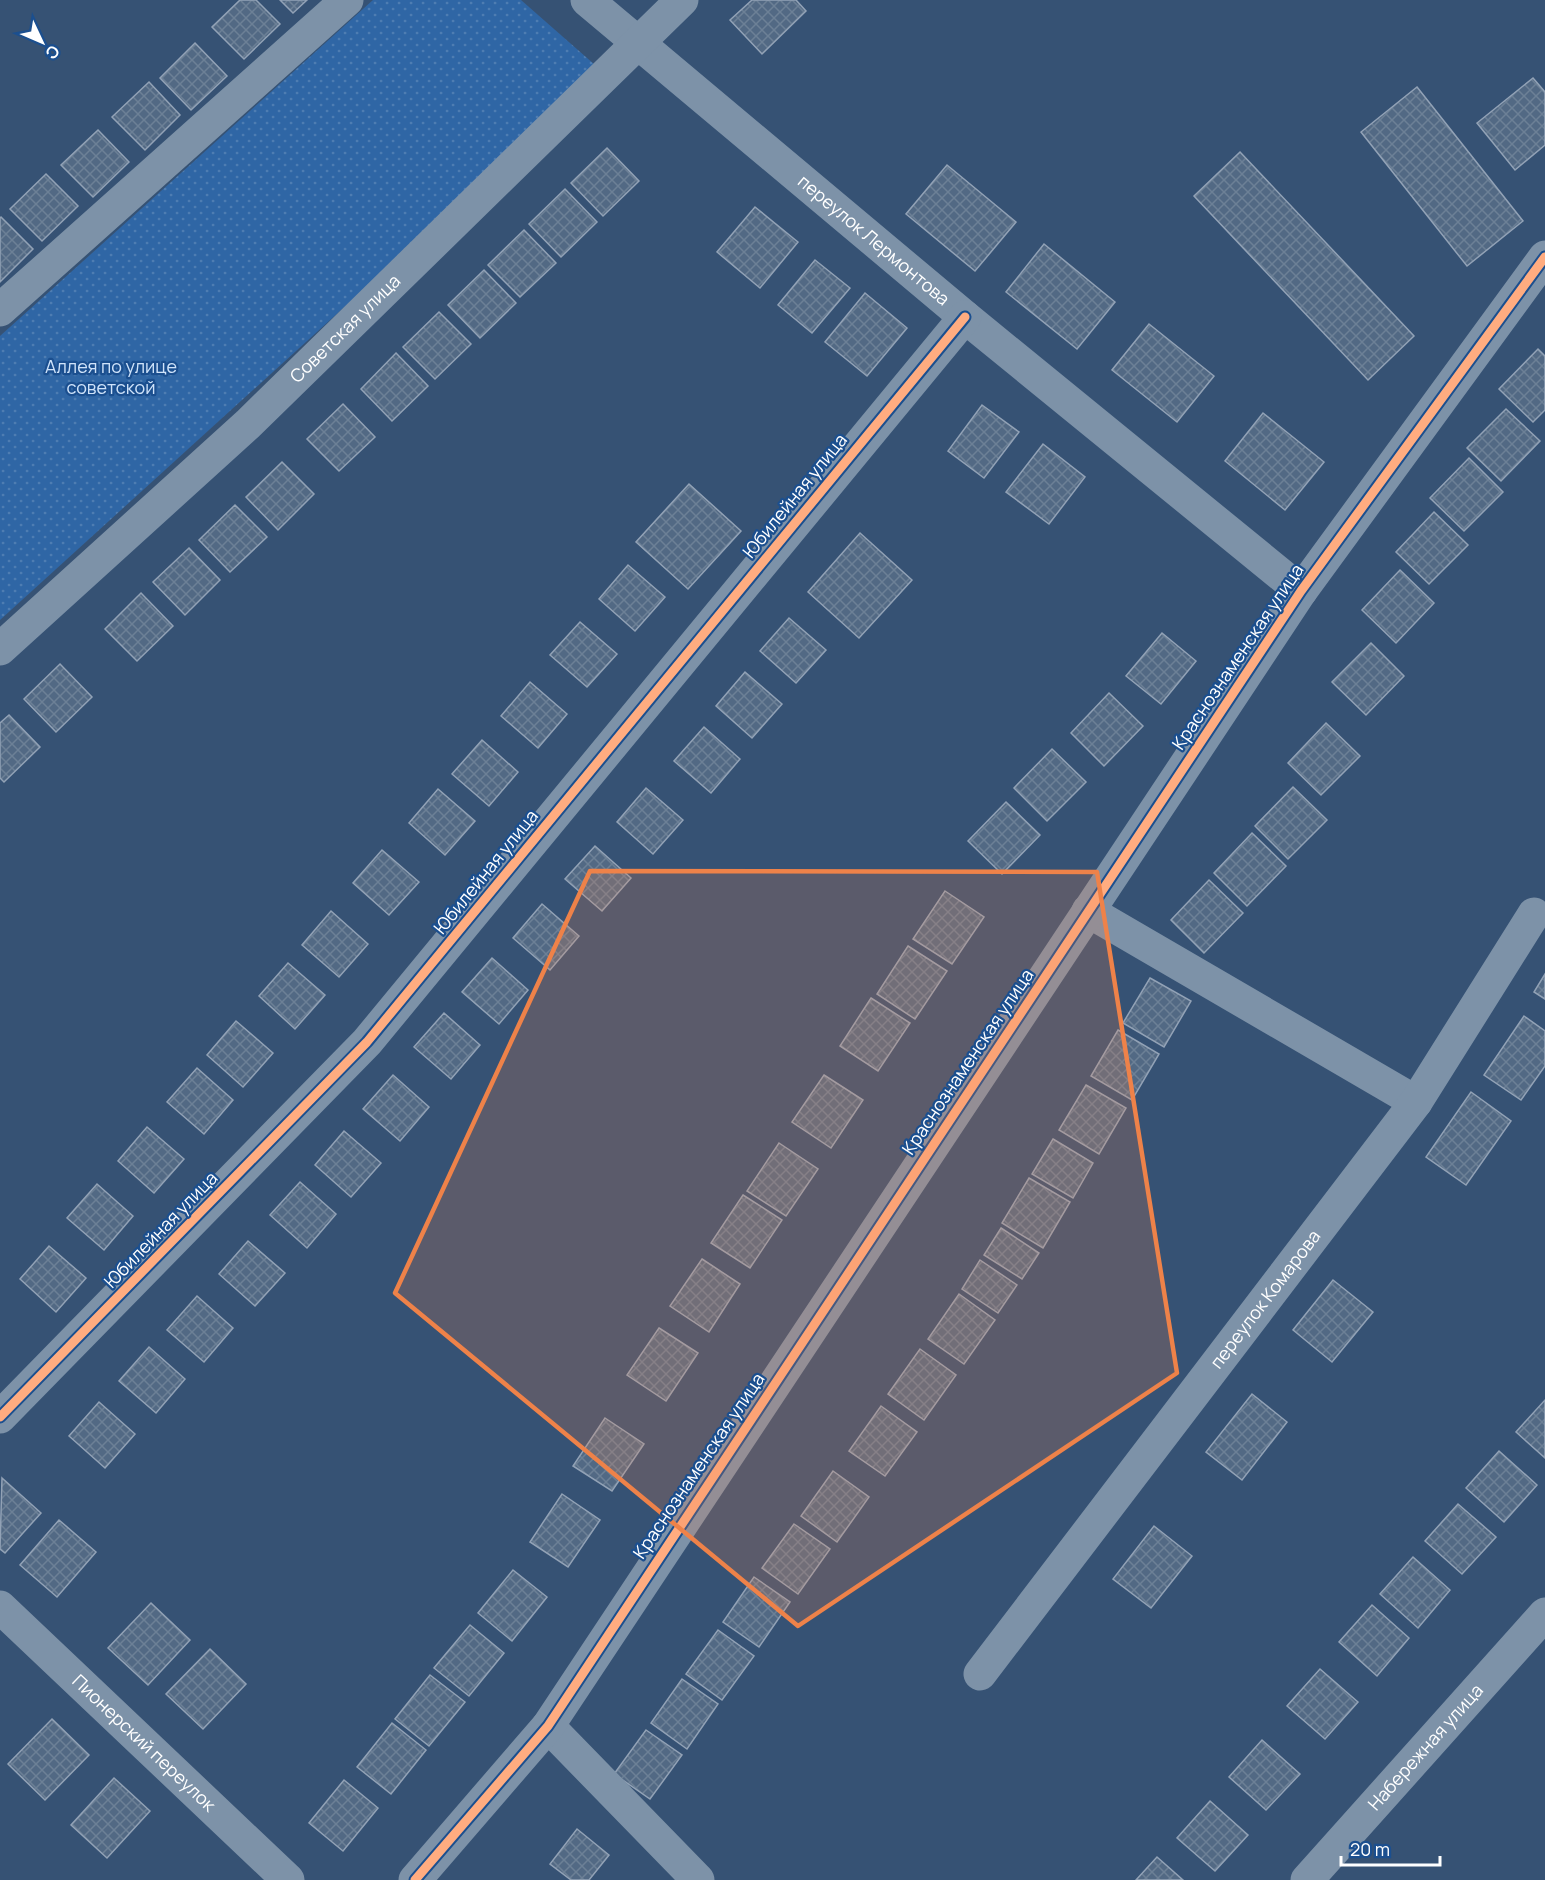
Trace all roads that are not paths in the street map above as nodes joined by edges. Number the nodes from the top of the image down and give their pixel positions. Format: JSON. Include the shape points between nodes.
{"nodes":[{"id":1,"x":347,"y":0,"type":"edge"},
{"id":2,"x":587,"y":0,"type":"edge"},
{"id":3,"x":682,"y":0,"type":"edge"},
{"id":4,"x":638,"y":40,"type":"junction"},
{"id":5,"x":1545,"y":257,"type":"edge"},
{"id":6,"x":0,"y":310,"type":"edge"},
{"id":7,"x":965,"y":317,"type":"junction"},
{"id":8,"x":1301,"y":591,"type":"junction"},
{"id":9,"x":0,"y":649,"type":"edge"},
{"id":10,"x":1088,"y":911,"type":"junction"},
{"id":11,"x":1534,"y":914,"type":"dead end"},
{"id":12,"x":1416,"y":1102,"type":"junction"},
{"id":13,"x":0,"y":1417,"type":"edge"},
{"id":14,"x":0,"y":1607,"type":"edge"},
{"id":15,"x":1545,"y":1614,"type":"edge"},
{"id":16,"x":980,"y":1674,"type":"dead end"},
{"id":17,"x":548,"y":1726,"type":"junction"},
{"id":18,"x":288,"y":1880,"type":"edge"},
{"id":19,"x":415,"y":1880,"type":"edge"},
{"id":20,"x":698,"y":1880,"type":"edge"},
{"id":21,"x":1307,"y":1880,"type":"edge"}],
"edges":[{"from":1,"to":6,"type":"street"},
{"from":2,"to":4,"type":"street","name":"переулок Лермонтова"},
{"from":3,"to":4,"type":"street","name":"Советская улица"},
{"from":4,"to":7,"type":"street","name":"переулок Лермонтова"},
{"from":4,"to":9,"type":"street","name":"Советская улица","via":[[248,424]]},
{"from":5,"to":8,"type":"street","name":"Краснознаменская улица"},
{"from":7,"to":8,"type":"street","name":"переулок Лермонтова"},
{"from":7,"to":13,"type":"street","name":"Юбилейная улица","via":[[368,1042]]},
{"from":8,"to":10,"type":"street","name":"Краснознаменская улица"},
{"from":10,"to":12,"type":"street"},
{"from":10,"to":17,"type":"street","name":"Краснознаменская улица"},
{"from":11,"to":12,"type":"street","name":"переулок Комарова"},
{"from":12,"to":16,"type":"street","name":"переулок Комарова"},
{"from":14,"to":18,"type":"street","name":"Пионерский переулок"},
{"from":15,"to":21,"type":"street","name":"Набережная улица"},
{"from":17,"to":19,"type":"street","name":"Краснознаменская улица"},
{"from":17,"to":20,"type":"street"}]}
